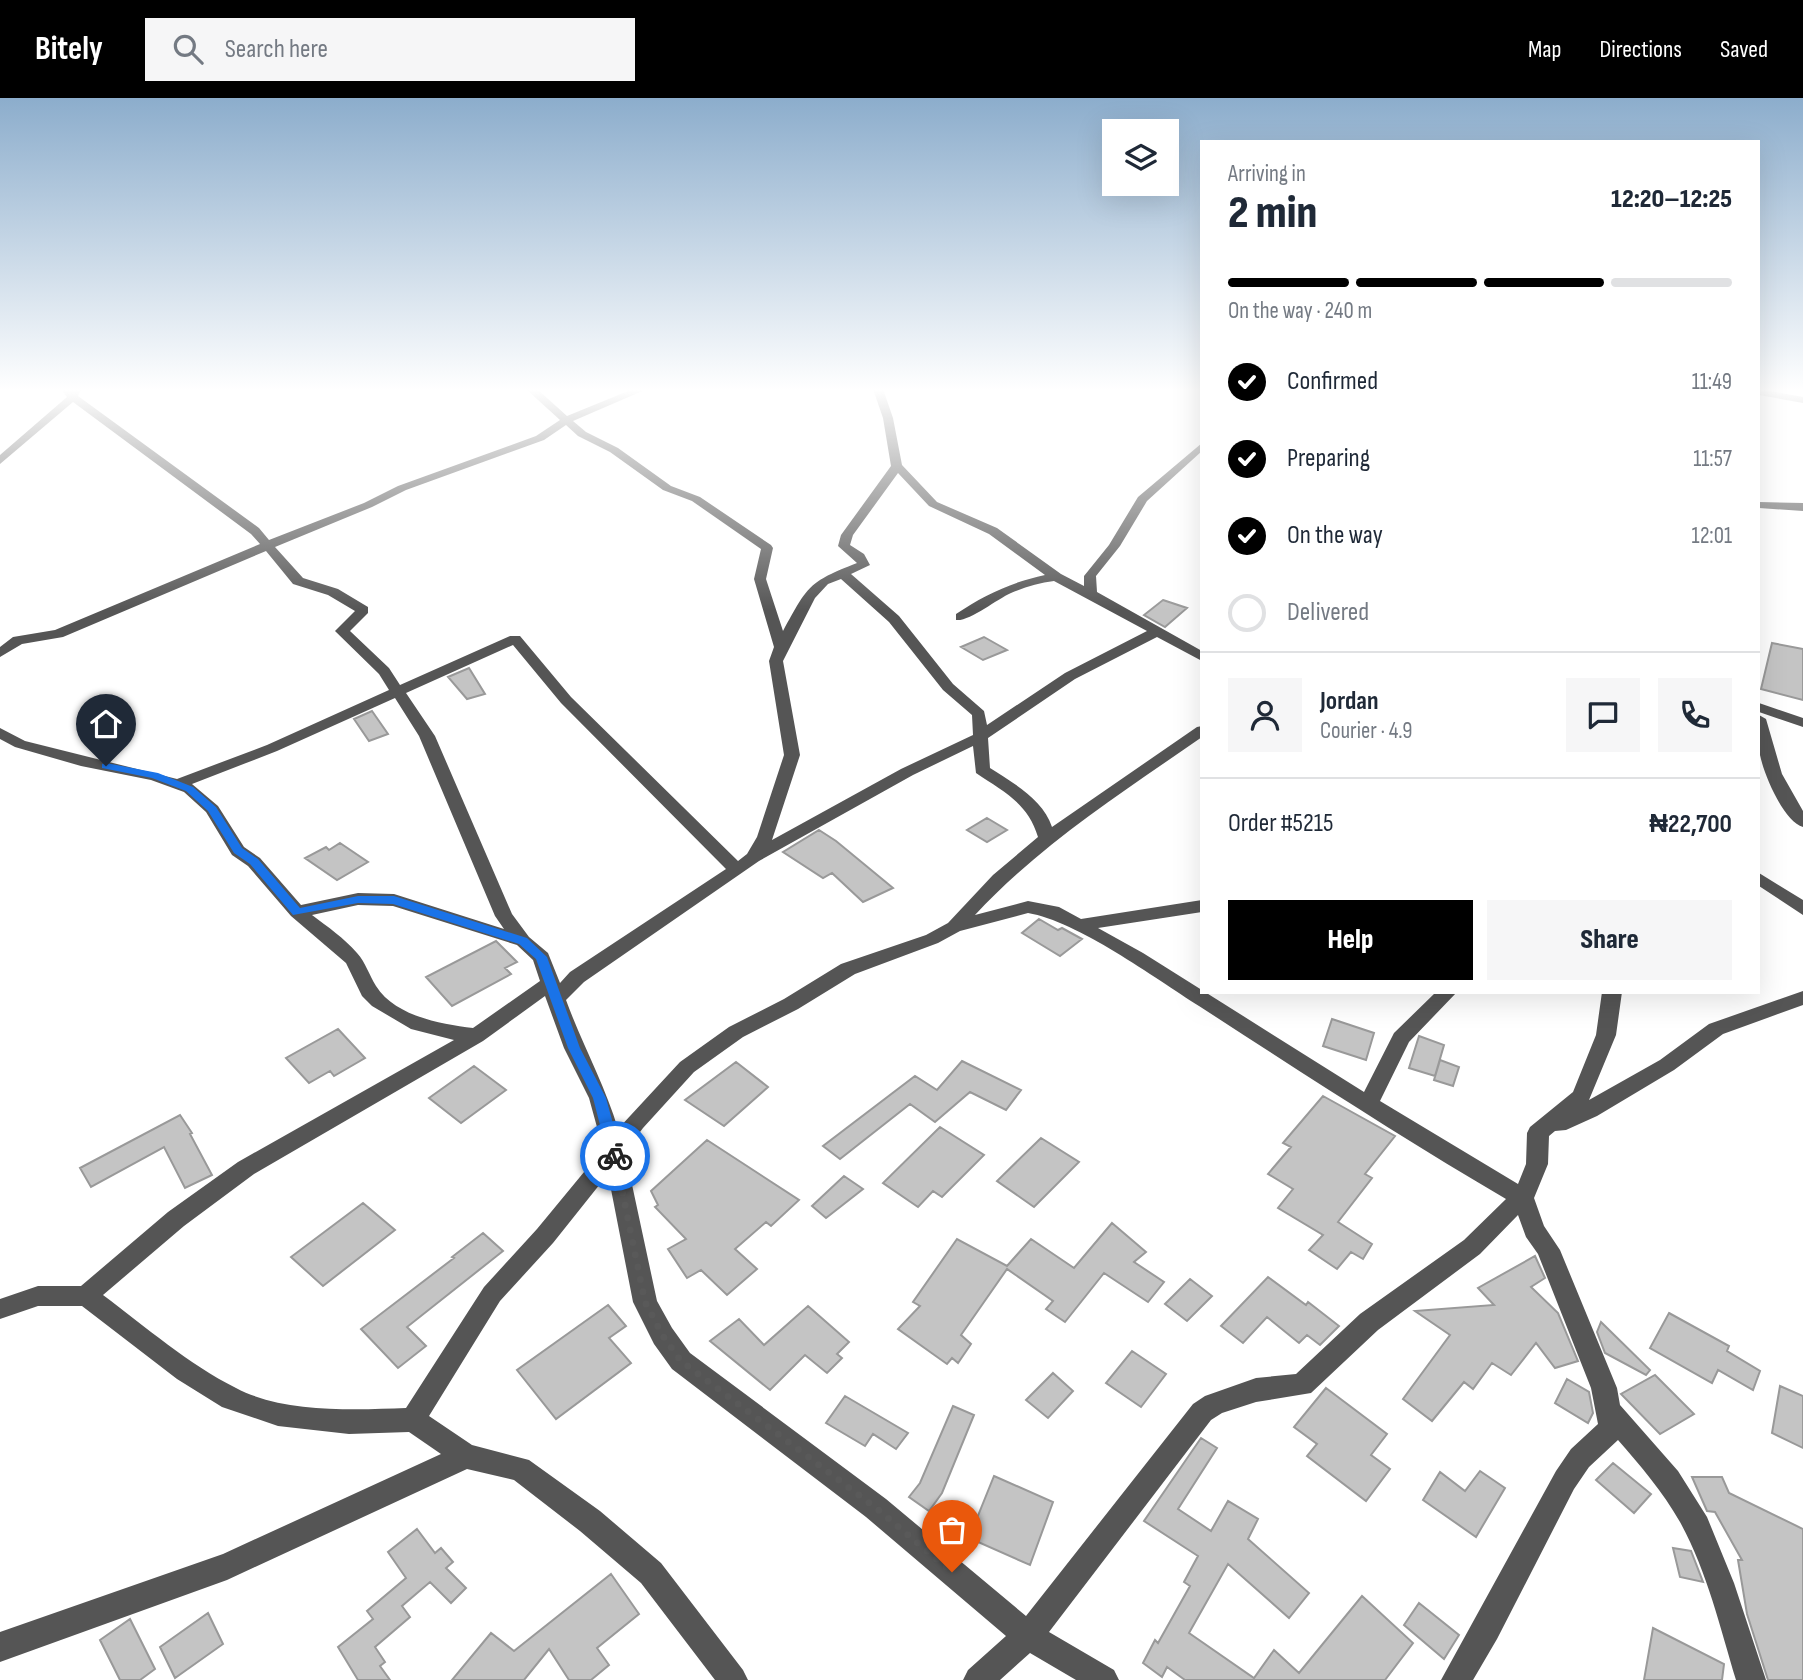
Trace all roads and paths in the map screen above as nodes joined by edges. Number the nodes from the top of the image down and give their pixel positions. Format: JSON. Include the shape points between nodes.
{"nodes":[{"id":1,"x":165,"y":463,"type":"edge"},
{"id":2,"x":471,"y":463,"type":"edge"},
{"id":3,"x":632,"y":463,"type":"edge"},
{"id":4,"x":896,"y":463,"type":"edge"},
{"id":5,"x":1183,"y":463,"type":"edge"},
{"id":6,"x":897,"y":466,"type":"junction"},
{"id":7,"x":1760,"y":505,"type":"edge"},
{"id":8,"x":1803,"y":507,"type":"edge"},
{"id":9,"x":268,"y":544,"type":"junction"},
{"id":10,"x":843,"y":573,"type":"junction"},
{"id":11,"x":1056,"y":577,"type":"junction"},
{"id":12,"x":1091,"y":594,"type":"junction"},
{"id":13,"x":961,"y":617,"type":"dead end"},
{"id":14,"x":1156,"y":632,"type":"junction"},
{"id":15,"x":781,"y":647,"type":"junction"},
{"id":16,"x":0,"y":653,"type":"edge"},
{"id":17,"x":1200,"y":656,"type":"edge"},
{"id":18,"x":397,"y":691,"type":"junction"},
{"id":19,"x":1760,"y":706,"type":"edge"},
{"id":20,"x":1760,"y":723,"type":"edge"},
{"id":21,"x":1803,"y":723,"type":"edge"},
{"id":22,"x":1200,"y":731,"type":"edge"},
{"id":23,"x":0,"y":733,"type":"edge"},
{"id":24,"x":980,"y":737,"type":"junction"},
{"id":25,"x":178,"y":785,"type":"junction"},
{"id":26,"x":1800,"y":816,"type":"edge"},
{"id":27,"x":1047,"y":838,"type":"junction"},
{"id":28,"x":753,"y":857,"type":"junction"},
{"id":29,"x":737,"y":870,"type":"junction"},
{"id":30,"x":1760,"y":878,"type":"edge"},
{"id":31,"x":1200,"y":906,"type":"edge"},
{"id":32,"x":1803,"y":909,"type":"edge"},
{"id":33,"x":297,"y":912,"type":"junction"},
{"id":34,"x":1078,"y":925,"type":"junction"},
{"id":35,"x":954,"y":927,"type":"junction"},
{"id":36,"x":523,"y":941,"type":"junction"},
{"id":37,"x":552,"y":991,"type":"junction"},
{"id":38,"x":1446,"y":994,"type":"edge"},
{"id":39,"x":1612,"y":994,"type":"edge"},
{"id":40,"x":1803,"y":998,"type":"edge"},
{"id":41,"x":476,"y":1036,"type":"junction"},
{"id":42,"x":1368,"y":1104,"type":"junction"},
{"id":43,"x":1538,"y":1133,"type":"junction"},
{"id":44,"x":614,"y":1151,"type":"junction"},
{"id":45,"x":1523,"y":1198,"type":"junction"},
{"id":46,"x":86,"y":1296,"type":"junction"},
{"id":47,"x":0,"y":1309,"type":"edge"},
{"id":48,"x":1609,"y":1411,"type":"junction"},
{"id":49,"x":413,"y":1420,"type":"junction"},
{"id":50,"x":466,"y":1456,"type":"junction"},
{"id":51,"x":1028,"y":1636,"type":"junction"},
{"id":52,"x":0,"y":1647,"type":"edge"},
{"id":53,"x":733,"y":1680,"type":"edge"},
{"id":54,"x":978,"y":1680,"type":"edge"},
{"id":55,"x":1104,"y":1680,"type":"edge"},
{"id":56,"x":1456,"y":1680,"type":"edge"},
{"id":57,"x":1751,"y":1680,"type":"edge"}],
"edges":[{"from":1,"to":9,"type":"street"},
{"from":2,"to":9,"type":"street"},
{"from":3,"to":15,"type":"street","via":[[667,488],[696,499],[767,548],[760,579]]},
{"from":4,"to":6,"type":"street"},
{"from":5,"to":12,"type":"street","via":[[1142,499],[1090,576]]},
{"from":6,"to":10,"type":"street","via":[[844,546],[864,565]]},
{"from":6,"to":11,"type":"street","via":[[933,504],[993,531]]},
{"from":7,"to":8,"type":"street"},
{"from":9,"to":16,"type":"street","via":[[58,634],[18,640]]},
{"from":9,"to":18,"type":"street","via":[[298,582],[333,592],[363,610],[342,631],[384,671]]},
{"from":10,"to":15,"type":"street","via":[[823,581],[809,596]]},
{"from":10,"to":24,"type":"street","via":[[894,620],[948,687],[979,714]]},
{"from":11,"to":12,"type":"street"},
{"from":11,"to":13,"type":"street","via":[[1037,579],[977,605]]},
{"from":12,"to":14,"type":"street"},
{"from":14,"to":17,"type":"street"},
{"from":14,"to":24,"type":"street","via":[[1070,676]]},
{"from":15,"to":28,"type":"street","via":[[776,661],[792,755],[765,837]]},
{"from":18,"to":25,"type":"street"},
{"from":18,"to":29,"type":"street","via":[[515,639],[566,700]]},
{"from":18,"to":36,"type":"street","via":[[427,736],[504,916]]},
{"from":19,"to":21,"type":"street"},
{"from":20,"to":26,"type":"street","via":[[1773,778],[1780,794]]},
{"from":22,"to":27,"type":"street"},
{"from":23,"to":25,"type":"street","via":[[20,744]]},
{"from":24,"to":27,"type":"street","via":[[982,770],[1040,815]]},
{"from":24,"to":28,"type":"street"},
{"from":25,"to":33,"type":"street","via":[[190,789],[212,809],[238,851],[254,862]]},
{"from":27,"to":35,"type":"street","via":[[999,879]]},
{"from":28,"to":29,"type":"street"},
{"from":29,"to":37,"type":"street"},
{"from":30,"to":32,"type":"street"},
{"from":31,"to":34,"type":"street"},
{"from":33,"to":36,"type":"street","via":[[358,899],[394,900]]},
{"from":33,"to":41,"type":"street","via":[[357,966],[368,990],[385,1007],[450,1034]]},
{"from":34,"to":35,"type":"street","via":[[1053,911],[1028,907]]},
{"from":34,"to":42,"type":"street"},
{"from":35,"to":44,"type":"street","via":[[848,969],[736,1032],[688,1068]]},
{"from":36,"to":37,"type":"street","via":[[541,957]]},
{"from":37,"to":41,"type":"street"},
{"from":37,"to":44,"type":"street","via":[[599,1098]]},
{"from":38,"to":42,"type":"street","via":[[1401,1038]]},
{"from":39,"to":43,"type":"street","via":[[1605,1035],[1581,1097]]},
{"from":40,"to":43,"type":"street","via":[[1716,1029],[1667,1065],[1590,1110]]},
{"from":41,"to":46,"type":"street","via":[[246,1168],[176,1219]]},
{"from":42,"to":45,"type":"street"},
{"from":43,"to":45,"type":"street","via":[[1536,1164]]},
{"from":44,"to":49,"type":"street","via":[[492,1294]]},
{"from":44,"to":51,"type":"street","via":[[645,1302],[681,1361],[876,1508]]},
{"from":45,"to":48,"type":"street","via":[[1604,1388]]},
{"from":45,"to":51,"type":"street","via":[[1472,1247],[1369,1322],[1302,1385],[1256,1390],[1202,1412]]},
{"from":46,"to":47,"type":"street","via":[[38,1296]]},
{"from":46,"to":49,"type":"street","via":[[231,1399],[278,1414],[349,1422]]},
{"from":48,"to":56,"type":"street","via":[[1612,1428],[1580,1458],[1565,1480]]},
{"from":48,"to":57,"type":"street","via":[[1658,1467],[1697,1526]]},
{"from":49,"to":50,"type":"street"},
{"from":50,"to":52,"type":"street","via":[[227,1566]]},
{"from":50,"to":53,"type":"street","via":[[520,1469],[652,1573]]},
{"from":51,"to":54,"type":"street"},
{"from":51,"to":55,"type":"street"}]}
